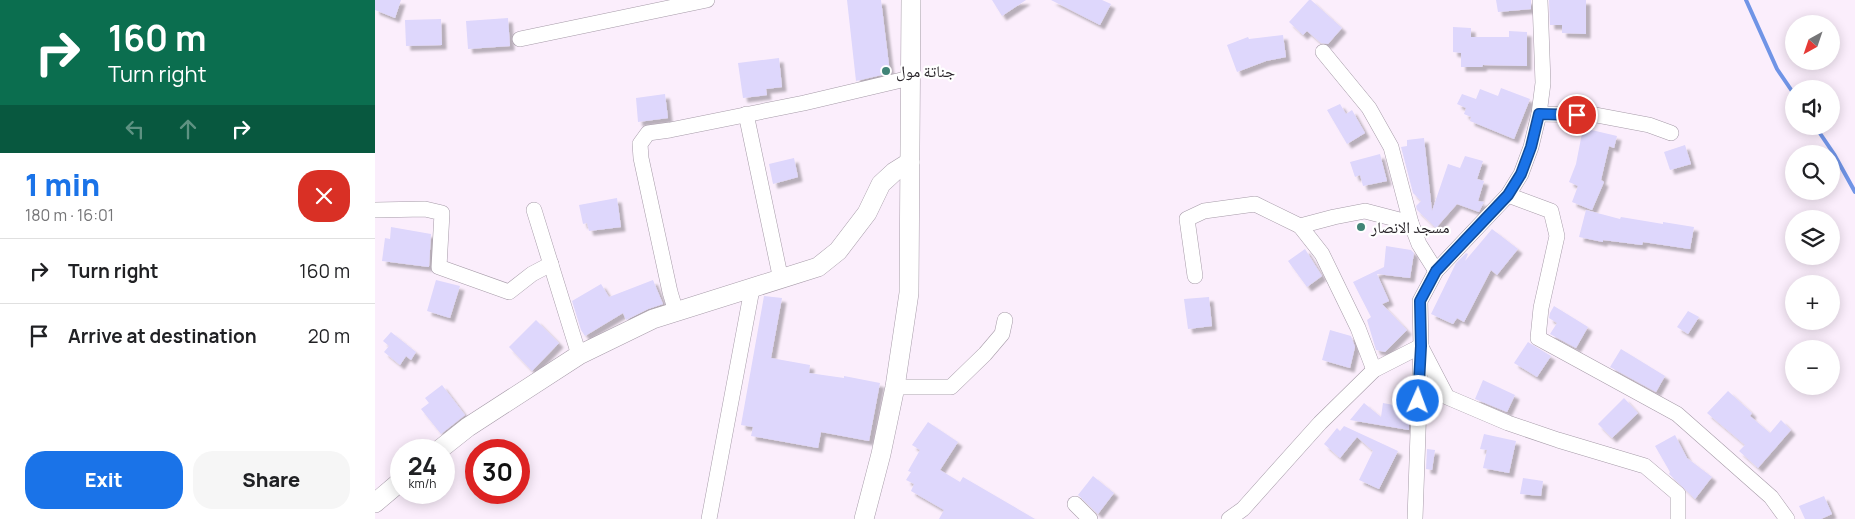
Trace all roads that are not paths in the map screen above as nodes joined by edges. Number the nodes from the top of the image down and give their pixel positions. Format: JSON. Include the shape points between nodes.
{"nodes":[{"id":1,"x":707,"y":0,"type":"edge"},
{"id":2,"x":911,"y":0,"type":"edge"},
{"id":3,"x":1540,"y":0,"type":"edge"},
{"id":4,"x":520,"y":39,"type":"dead end"},
{"id":5,"x":1323,"y":52,"type":"dead end"},
{"id":6,"x":910,"y":78,"type":"junction"},
{"id":7,"x":746,"y":114,"type":"junction"},
{"id":8,"x":1539,"y":114,"type":"junction"},
{"id":9,"x":1671,"y":134,"type":"dead end"},
{"id":10,"x":911,"y":162,"type":"junction"},
{"id":11,"x":1508,"y":195,"type":"junction"},
{"id":12,"x":375,"y":210,"type":"edge"},
{"id":13,"x":535,"y":210,"type":"dead end"},
{"id":14,"x":1411,"y":223,"type":"junction"},
{"id":15,"x":1300,"y":226,"type":"junction"},
{"id":16,"x":551,"y":264,"type":"junction"},
{"id":17,"x":1436,"y":271,"type":"junction"},
{"id":18,"x":1195,"y":276,"type":"dead end"},
{"id":19,"x":781,"y":280,"type":"junction"},
{"id":20,"x":752,"y":289,"type":"junction"},
{"id":21,"x":676,"y":312,"type":"junction"},
{"id":22,"x":1005,"y":320,"type":"dead end"},
{"id":23,"x":1421,"y":346,"type":"junction"},
{"id":24,"x":579,"y":355,"type":"junction"},
{"id":25,"x":1374,"y":370,"type":"junction"},
{"id":26,"x":895,"y":387,"type":"junction"},
{"id":27,"x":453,"y":439,"type":"edge"},
{"id":28,"x":390,"y":490,"type":"edge"},
{"id":29,"x":375,"y":503,"type":"edge"},
{"id":30,"x":1075,"y":504,"type":"dead end"},
{"id":31,"x":709,"y":519,"type":"edge"},
{"id":32,"x":864,"y":519,"type":"edge"},
{"id":33,"x":1090,"y":519,"type":"edge"},
{"id":34,"x":1229,"y":519,"type":"edge"},
{"id":35,"x":1415,"y":519,"type":"edge"},
{"id":36,"x":1678,"y":519,"type":"edge"},
{"id":37,"x":1787,"y":519,"type":"edge"}],
"edges":[{"from":1,"to":4,"type":"street"},
{"from":2,"to":6,"type":"street"},
{"from":3,"to":8,"type":"street","via":[[1543,83]]},
{"from":5,"to":14,"type":"street","via":[[1369,108],[1391,147]]},
{"from":6,"to":7,"type":"street"},
{"from":6,"to":10,"type":"street"},
{"from":7,"to":19,"type":"street"},
{"from":7,"to":21,"type":"street","via":[[648,133],[640,144]]},
{"from":8,"to":9,"type":"street","via":[[1596,115],[1649,125]]},
{"from":8,"to":11,"type":"street","via":[[1521,174]]},
{"from":10,"to":19,"type":"street","via":[[881,184],[867,213],[838,252],[818,267]]},
{"from":10,"to":26,"type":"street","via":[[909,293]]},
{"from":11,"to":17,"type":"street"},
{"from":11,"to":37,"type":"street","via":[[1551,210],[1557,236],[1541,308],[1538,338],[1677,414],[1771,497]]},
{"from":12,"to":16,"type":"street","via":[[425,209],[442,213],[439,267],[509,292]]},
{"from":13,"to":16,"type":"street"},
{"from":14,"to":15,"type":"street","via":[[1365,211]]},
{"from":14,"to":17,"type":"street","via":[[1419,244]]},
{"from":15,"to":18,"type":"street","via":[[1255,204],[1204,211],[1187,219]]},
{"from":15,"to":25,"type":"street","via":[[1321,254],[1358,328]]},
{"from":16,"to":24,"type":"street"},
{"from":17,"to":23,"type":"street","via":[[1420,301]]},
{"from":19,"to":20,"type":"street"},
{"from":20,"to":21,"type":"street"},
{"from":20,"to":31,"type":"street"},
{"from":21,"to":24,"type":"street","via":[[653,319]]},
{"from":22,"to":26,"type":"street","via":[[1001,334],[985,354],[951,387]]},
{"from":23,"to":25,"type":"street"},
{"from":23,"to":35,"type":"street"},
{"from":23,"to":36,"type":"street","via":[[1447,396],[1517,426],[1645,466],[1678,494]]},
{"from":24,"to":27,"type":"street"},
{"from":25,"to":34,"type":"street","via":[[1320,423],[1243,509]]},
{"from":26,"to":32,"type":"street"},
{"from":28,"to":29,"type":"street"},
{"from":30,"to":33,"type":"street"}]}
